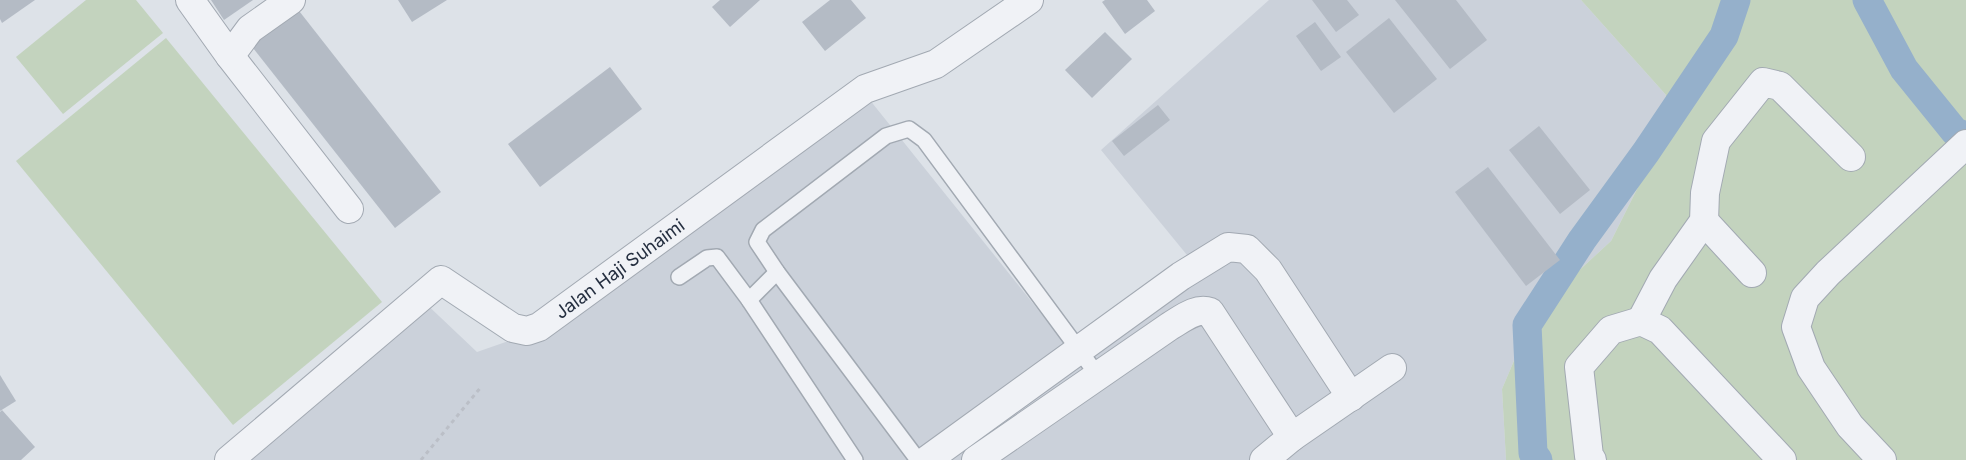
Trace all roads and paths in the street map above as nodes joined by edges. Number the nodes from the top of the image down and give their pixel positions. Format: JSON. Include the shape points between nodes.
{"nodes":[{"id":1,"x":190,"y":0,"type":"edge"},
{"id":2,"x":290,"y":0,"type":"edge"},
{"id":3,"x":1029,"y":0,"type":"edge"},
{"id":4,"x":230,"y":56,"type":"junction"},
{"id":5,"x":1959,"y":151,"type":"edge"},
{"id":6,"x":1852,"y":157,"type":"dead end"},
{"id":7,"x":348,"y":209,"type":"dead end"},
{"id":8,"x":1704,"y":221,"type":"junction"},
{"id":9,"x":777,"y":272,"type":"junction"},
{"id":10,"x":1752,"y":273,"type":"dead end"},
{"id":11,"x":1181,"y":276,"type":"junction"},
{"id":12,"x":679,"y":277,"type":"dead end"},
{"id":13,"x":749,"y":300,"type":"junction"},
{"id":14,"x":1197,"y":310,"type":"junction"},
{"id":15,"x":1641,"y":321,"type":"junction"},
{"id":16,"x":1079,"y":350,"type":"junction"},
{"id":17,"x":1392,"y":368,"type":"dead end"},
{"id":18,"x":1099,"y":377,"type":"junction"},
{"id":19,"x":481,"y":387,"type":"dead end"},
{"id":20,"x":1351,"y":397,"type":"junction"},
{"id":21,"x":1008,"y":402,"type":"junction"},
{"id":22,"x":1026,"y":426,"type":"junction"},
{"id":23,"x":1292,"y":437,"type":"junction"},
{"id":24,"x":229,"y":460,"type":"edge"},
{"id":25,"x":421,"y":460,"type":"edge"},
{"id":26,"x":855,"y":460,"type":"edge"},
{"id":27,"x":918,"y":460,"type":"edge"},
{"id":28,"x":927,"y":460,"type":"edge"},
{"id":29,"x":976,"y":460,"type":"edge"},
{"id":30,"x":1264,"y":460,"type":"edge"},
{"id":31,"x":1592,"y":460,"type":"edge"},
{"id":32,"x":1782,"y":460,"type":"edge"},
{"id":33,"x":1882,"y":460,"type":"edge"}],
"edges":[{"from":1,"to":4,"type":"street"},
{"from":2,"to":4,"type":"street","via":[[250,29]]},
{"from":3,"to":24,"type":"street","name":"Jalan Haji Suhaimi","via":[[936,64],[865,89],[539,327],[527,331],[514,328],[441,280]]},
{"from":4,"to":7,"type":"street"},
{"from":5,"to":33,"type":"street","via":[[1828,273],[1805,298],[1796,327],[1811,368],[1850,426]]},
{"from":6,"to":8,"type":"street","via":[[1780,86],[1762,82],[1716,141],[1704,193]]},
{"from":8,"to":10,"type":"street"},
{"from":8,"to":15,"type":"street","via":[[1663,279]]},
{"from":9,"to":13,"type":"lane"},
{"from":9,"to":16,"type":"lane","via":[[757,242],[763,230],[886,136],[909,129],[924,140]]},
{"from":9,"to":27,"type":"lane"},
{"from":11,"to":14,"type":"street"},
{"from":11,"to":16,"type":"street"},
{"from":11,"to":20,"type":"street","via":[[1228,247],[1247,249],[1268,270]]},
{"from":12,"to":13,"type":"lane","via":[[707,258],[717,257]]},
{"from":13,"to":26,"type":"lane"},
{"from":14,"to":18,"type":"street"},
{"from":14,"to":23,"type":"street","via":[[1210,312]]},
{"from":15,"to":31,"type":"street","via":[[1611,330],[1579,367]]},
{"from":15,"to":32,"type":"street","via":[[1660,330]]},
{"from":16,"to":18,"type":"lane"},
{"from":16,"to":21,"type":"street"},
{"from":17,"to":20,"type":"street"},
{"from":18,"to":22,"type":"street"},
{"from":19,"to":25,"type":"path"},
{"from":20,"to":23,"type":"street"},
{"from":21,"to":22,"type":"street"},
{"from":21,"to":28,"type":"street"},
{"from":22,"to":29,"type":"street"},
{"from":23,"to":30,"type":"street"}]}
